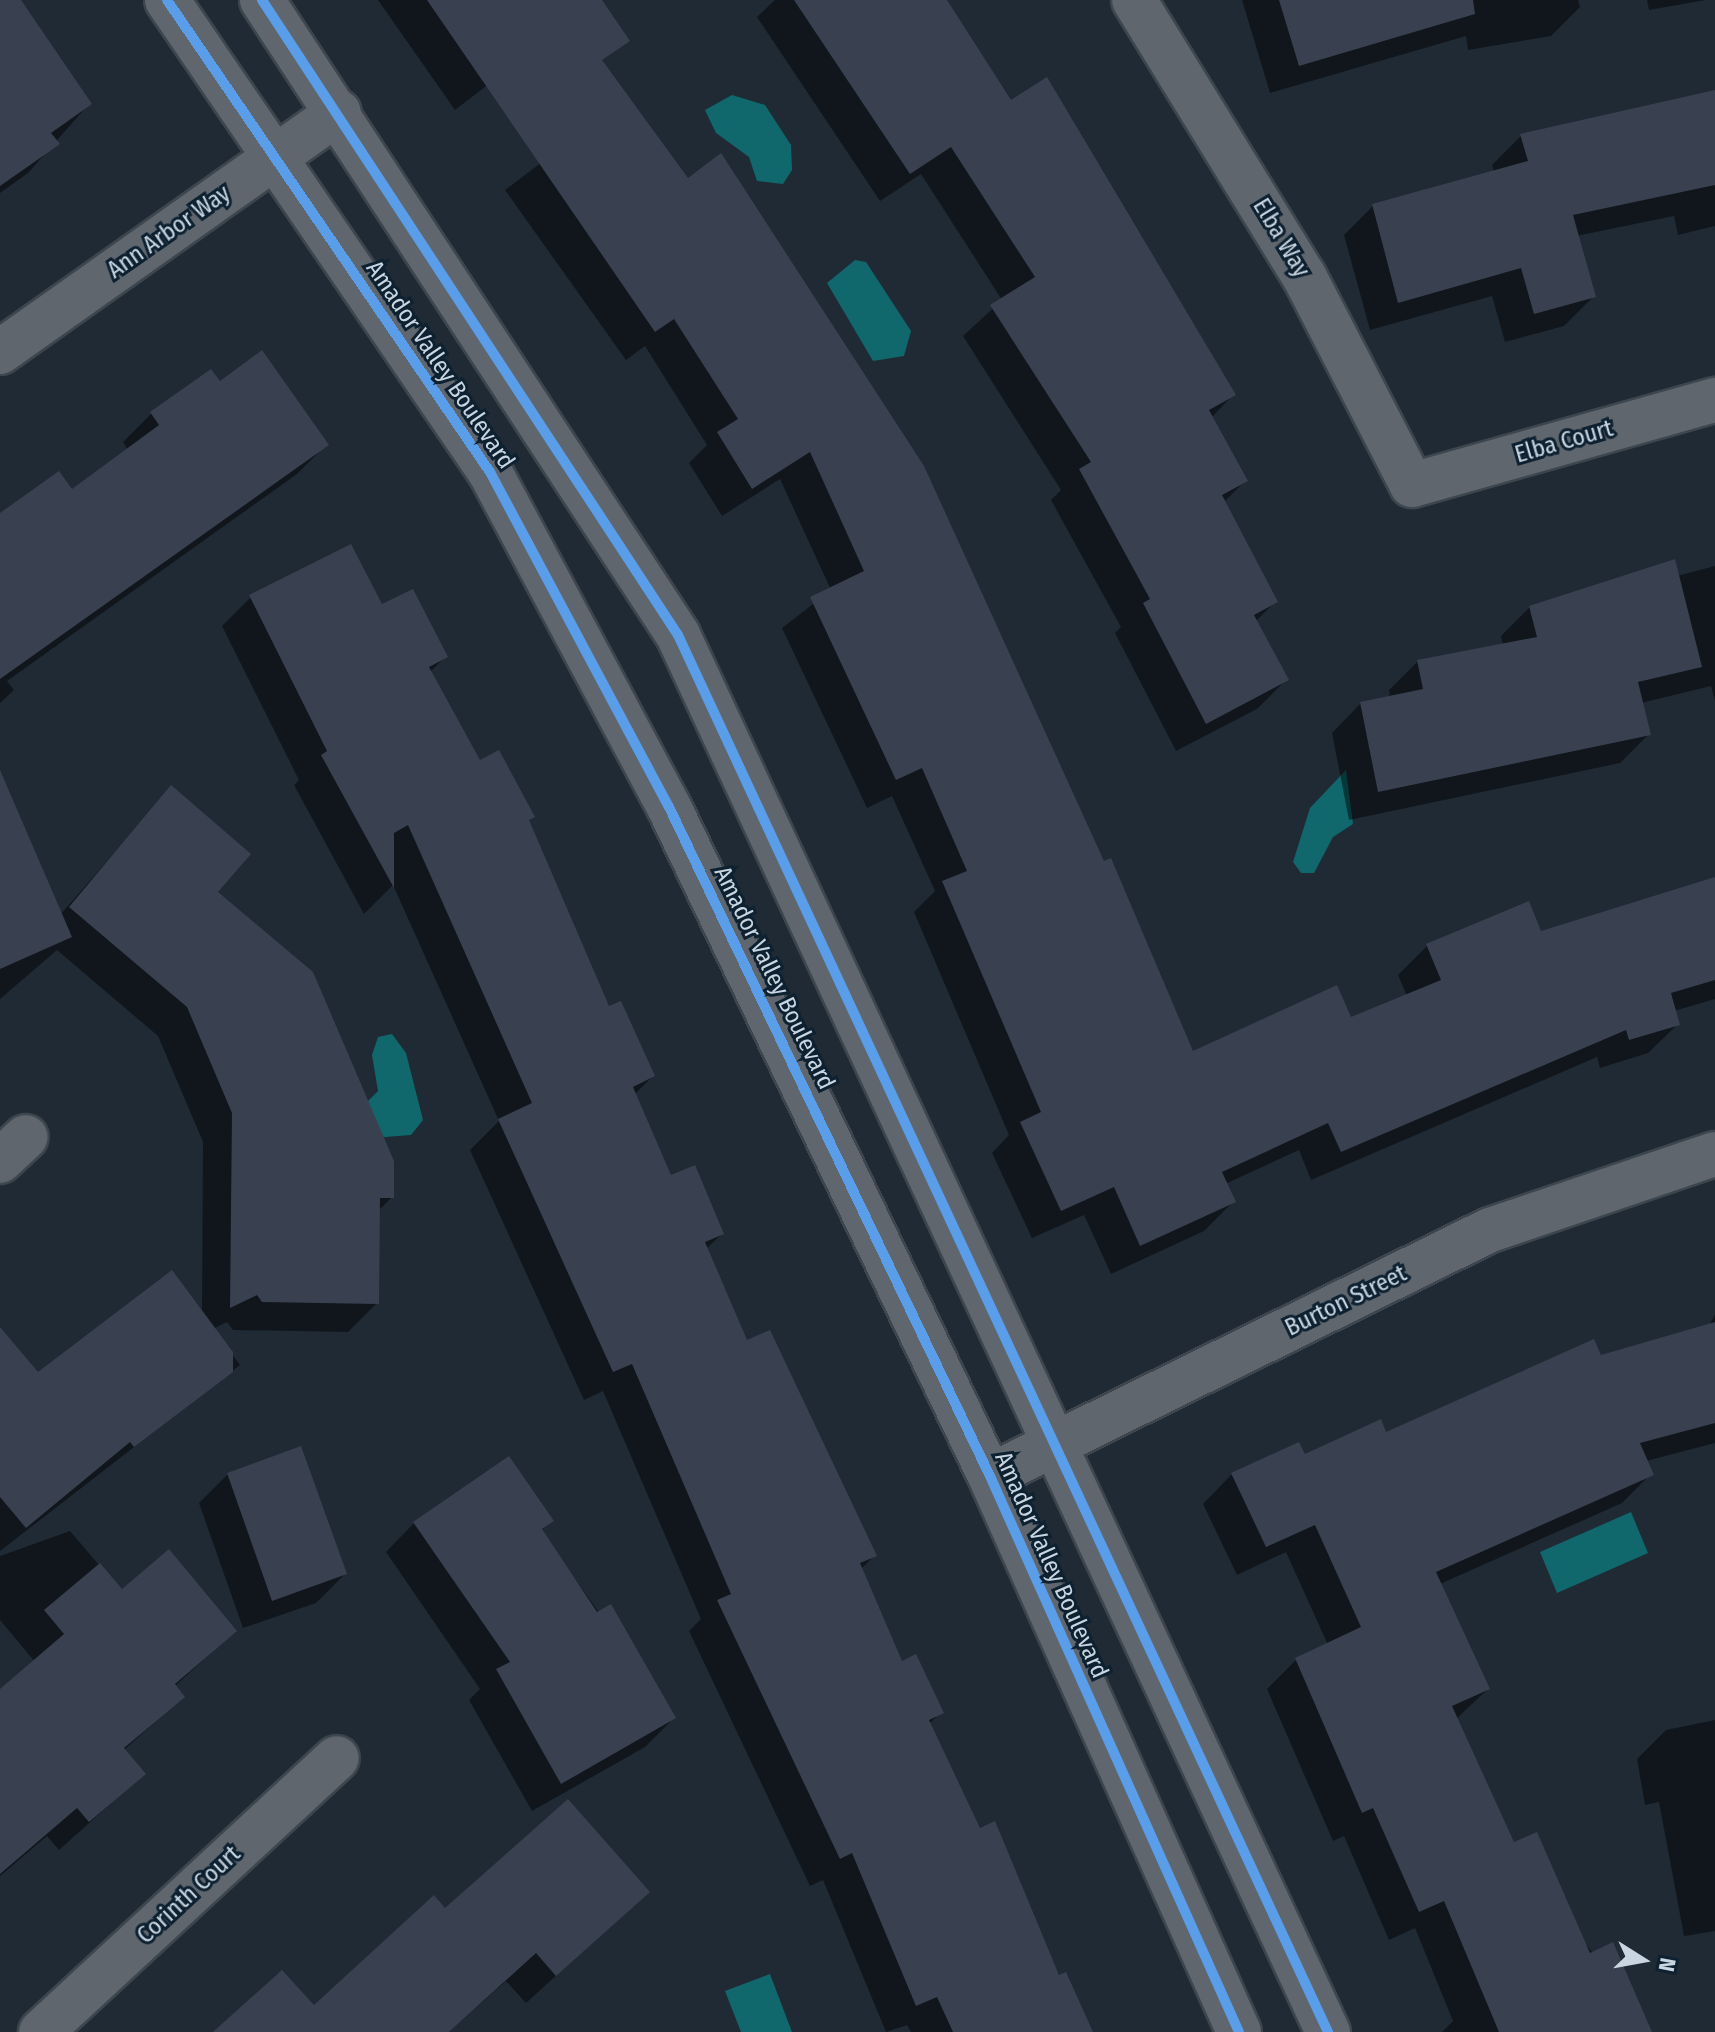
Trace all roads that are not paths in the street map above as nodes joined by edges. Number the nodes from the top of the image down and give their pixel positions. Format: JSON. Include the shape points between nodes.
{"nodes":[{"id":1,"x":167,"y":0,"type":"edge"},
{"id":2,"x":262,"y":0,"type":"edge"},
{"id":3,"x":1134,"y":0,"type":"edge"},
{"id":4,"x":339,"y":112,"type":"junction"},
{"id":5,"x":275,"y":157,"type":"junction"},
{"id":6,"x":0,"y":352,"type":"edge"},
{"id":7,"x":1715,"y":400,"type":"edge"},
{"id":8,"x":1412,"y":485,"type":"joint"},
{"id":9,"x":1715,"y":1154,"type":"edge"},
{"id":10,"x":1059,"y":1442,"type":"junction"},
{"id":11,"x":990,"y":1476,"type":"junction"},
{"id":12,"x":337,"y":1758,"type":"dead end"},
{"id":13,"x":41,"y":2032,"type":"edge"},
{"id":14,"x":1239,"y":2032,"type":"edge"},
{"id":15,"x":1328,"y":2032,"type":"edge"}],
"edges":[{"from":1,"to":5,"type":"street","name":"Amador Valley Boulevard"},
{"from":2,"to":4,"type":"street","name":"Amador Valley Boulevard"},
{"from":3,"to":8,"type":"street","name":"Elba Way","via":[[1304,276]]},
{"from":4,"to":5,"type":"street","name":"Ann Arbor Way"},
{"from":4,"to":10,"type":"street","name":"Amador Valley Boulevard","via":[[678,635]]},
{"from":5,"to":6,"type":"street","name":"Ann Arbor Way"},
{"from":5,"to":11,"type":"street","name":"Amador Valley Boulevard","via":[[490,472],[669,807]]},
{"from":7,"to":8,"type":"street","name":"Elba Court"},
{"from":9,"to":10,"type":"street","name":"Burton Street","via":[[1490,1230]]},
{"from":10,"to":11,"type":"street","name":"Burton Street"},
{"from":10,"to":15,"type":"street","name":"Amador Valley Boulevard"},
{"from":11,"to":14,"type":"street","name":"Amador Valley Boulevard"},
{"from":12,"to":13,"type":"street","name":"Corinth Court"}]}
